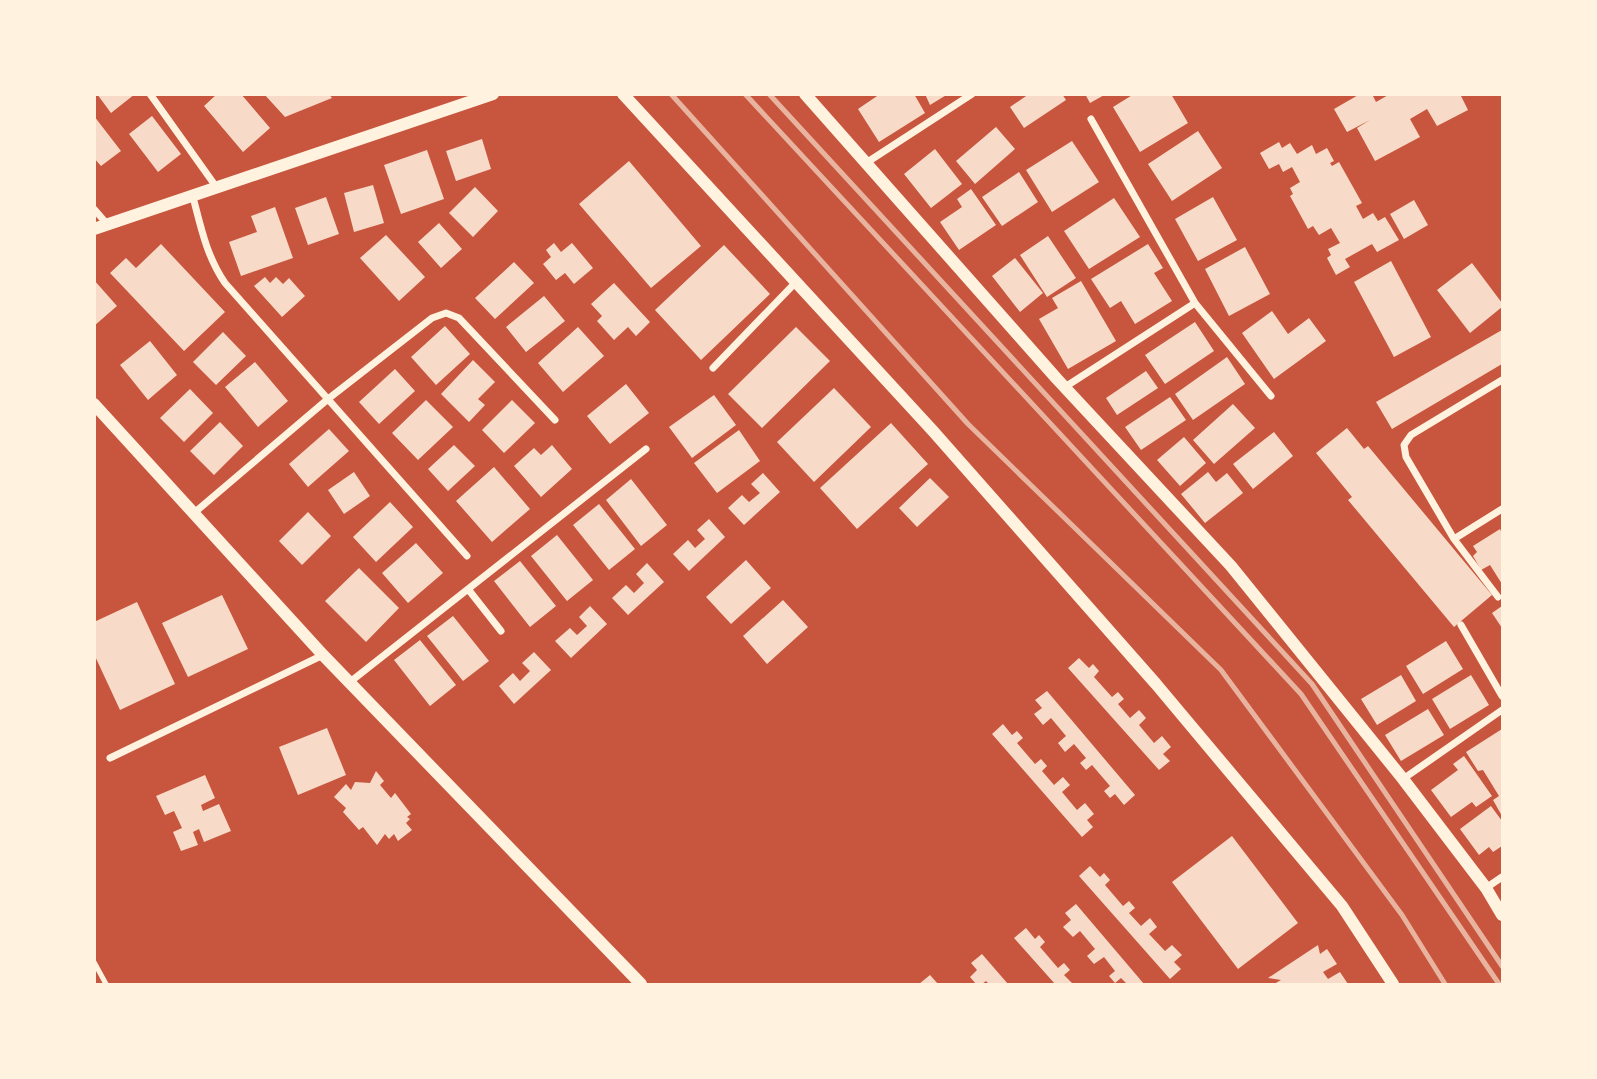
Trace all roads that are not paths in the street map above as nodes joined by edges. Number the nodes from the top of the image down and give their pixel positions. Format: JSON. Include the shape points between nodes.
{"nodes":[{"id":1,"x":150,"y":94,"type":"edge"},
{"id":2,"x":493,"y":94,"type":"edge"},
{"id":3,"x":623,"y":94,"type":"edge"},
{"id":4,"x":805,"y":94,"type":"edge"},
{"id":5,"x":972,"y":94,"type":"edge"},
{"id":6,"x":1091,"y":119,"type":"dead end"},
{"id":7,"x":866,"y":163,"type":"junction"},
{"id":8,"x":218,"y":189,"type":"junction"},
{"id":9,"x":193,"y":197,"type":"junction"},
{"id":10,"x":94,"y":209,"type":"edge"},
{"id":11,"x":101,"y":227,"type":"edge"},
{"id":12,"x":796,"y":282,"type":"junction"},
{"id":13,"x":1195,"y":303,"type":"junction"},
{"id":14,"x":713,"y":368,"type":"dead end"},
{"id":15,"x":1503,"y":380,"type":"edge"},
{"id":16,"x":1065,"y":387,"type":"junction"},
{"id":17,"x":1271,"y":396,"type":"dead end"},
{"id":18,"x":328,"y":399,"type":"junction"},
{"id":19,"x":94,"y":404,"type":"edge"},
{"id":20,"x":555,"y":420,"type":"dead end"},
{"id":21,"x":646,"y":449,"type":"dead end"},
{"id":22,"x":1503,"y":509,"type":"edge"},
{"id":23,"x":194,"y":513,"type":"junction"},
{"id":24,"x":1454,"y":539,"type":"junction"},
{"id":25,"x":467,"y":556,"type":"dead end"},
{"id":26,"x":468,"y":589,"type":"junction"},
{"id":27,"x":1498,"y":597,"type":"dead end"},
{"id":28,"x":1461,"y":625,"type":"dead end"},
{"id":29,"x":501,"y":631,"type":"dead end"},
{"id":30,"x":323,"y":655,"type":"junction"},
{"id":31,"x":350,"y":682,"type":"junction"},
{"id":32,"x":1503,"y":695,"type":"edge"},
{"id":33,"x":1503,"y":710,"type":"edge"},
{"id":34,"x":110,"y":758,"type":"dead end"},
{"id":35,"x":1403,"y":779,"type":"junction"},
{"id":36,"x":1503,"y":877,"type":"edge"},
{"id":37,"x":1486,"y":888,"type":"junction"},
{"id":38,"x":1503,"y":915,"type":"edge"},
{"id":39,"x":94,"y":962,"type":"edge"},
{"id":40,"x":106,"y":985,"type":"edge"},
{"id":41,"x":641,"y":985,"type":"edge"},
{"id":42,"x":1393,"y":985,"type":"edge"}],
"edges":[{"from":1,"to":8,"type":"street"},
{"from":2,"to":8,"type":"street"},
{"from":3,"to":12,"type":"street"},
{"from":4,"to":7,"type":"street"},
{"from":5,"to":7,"type":"street"},
{"from":6,"to":13,"type":"street"},
{"from":7,"to":16,"type":"street"},
{"from":8,"to":9,"type":"street"},
{"from":9,"to":11,"type":"street"},
{"from":9,"to":18,"type":"street","via":[[214,267]]},
{"from":10,"to":11,"type":"street"},
{"from":12,"to":14,"type":"street"},
{"from":12,"to":42,"type":"street","via":[[1165,694],[1342,906]]},
{"from":13,"to":16,"type":"street"},
{"from":13,"to":17,"type":"street"},
{"from":15,"to":24,"type":"street","via":[[1411,435],[1404,445],[1406,457]]},
{"from":16,"to":35,"type":"street","via":[[1231,566]]},
{"from":18,"to":20,"type":"street","via":[[432,318],[446,313],[459,318]]},
{"from":18,"to":23,"type":"street"},
{"from":18,"to":25,"type":"street"},
{"from":19,"to":23,"type":"street"},
{"from":21,"to":26,"type":"street"},
{"from":22,"to":24,"type":"street"},
{"from":23,"to":30,"type":"street"},
{"from":24,"to":27,"type":"street"},
{"from":26,"to":29,"type":"street"},
{"from":26,"to":31,"type":"street"},
{"from":28,"to":32,"type":"street"},
{"from":30,"to":31,"type":"street"},
{"from":30,"to":34,"type":"street"},
{"from":31,"to":41,"type":"street"},
{"from":33,"to":35,"type":"street"},
{"from":35,"to":37,"type":"street"},
{"from":36,"to":37,"type":"street"},
{"from":37,"to":38,"type":"street"},
{"from":39,"to":40,"type":"lane"}]}
